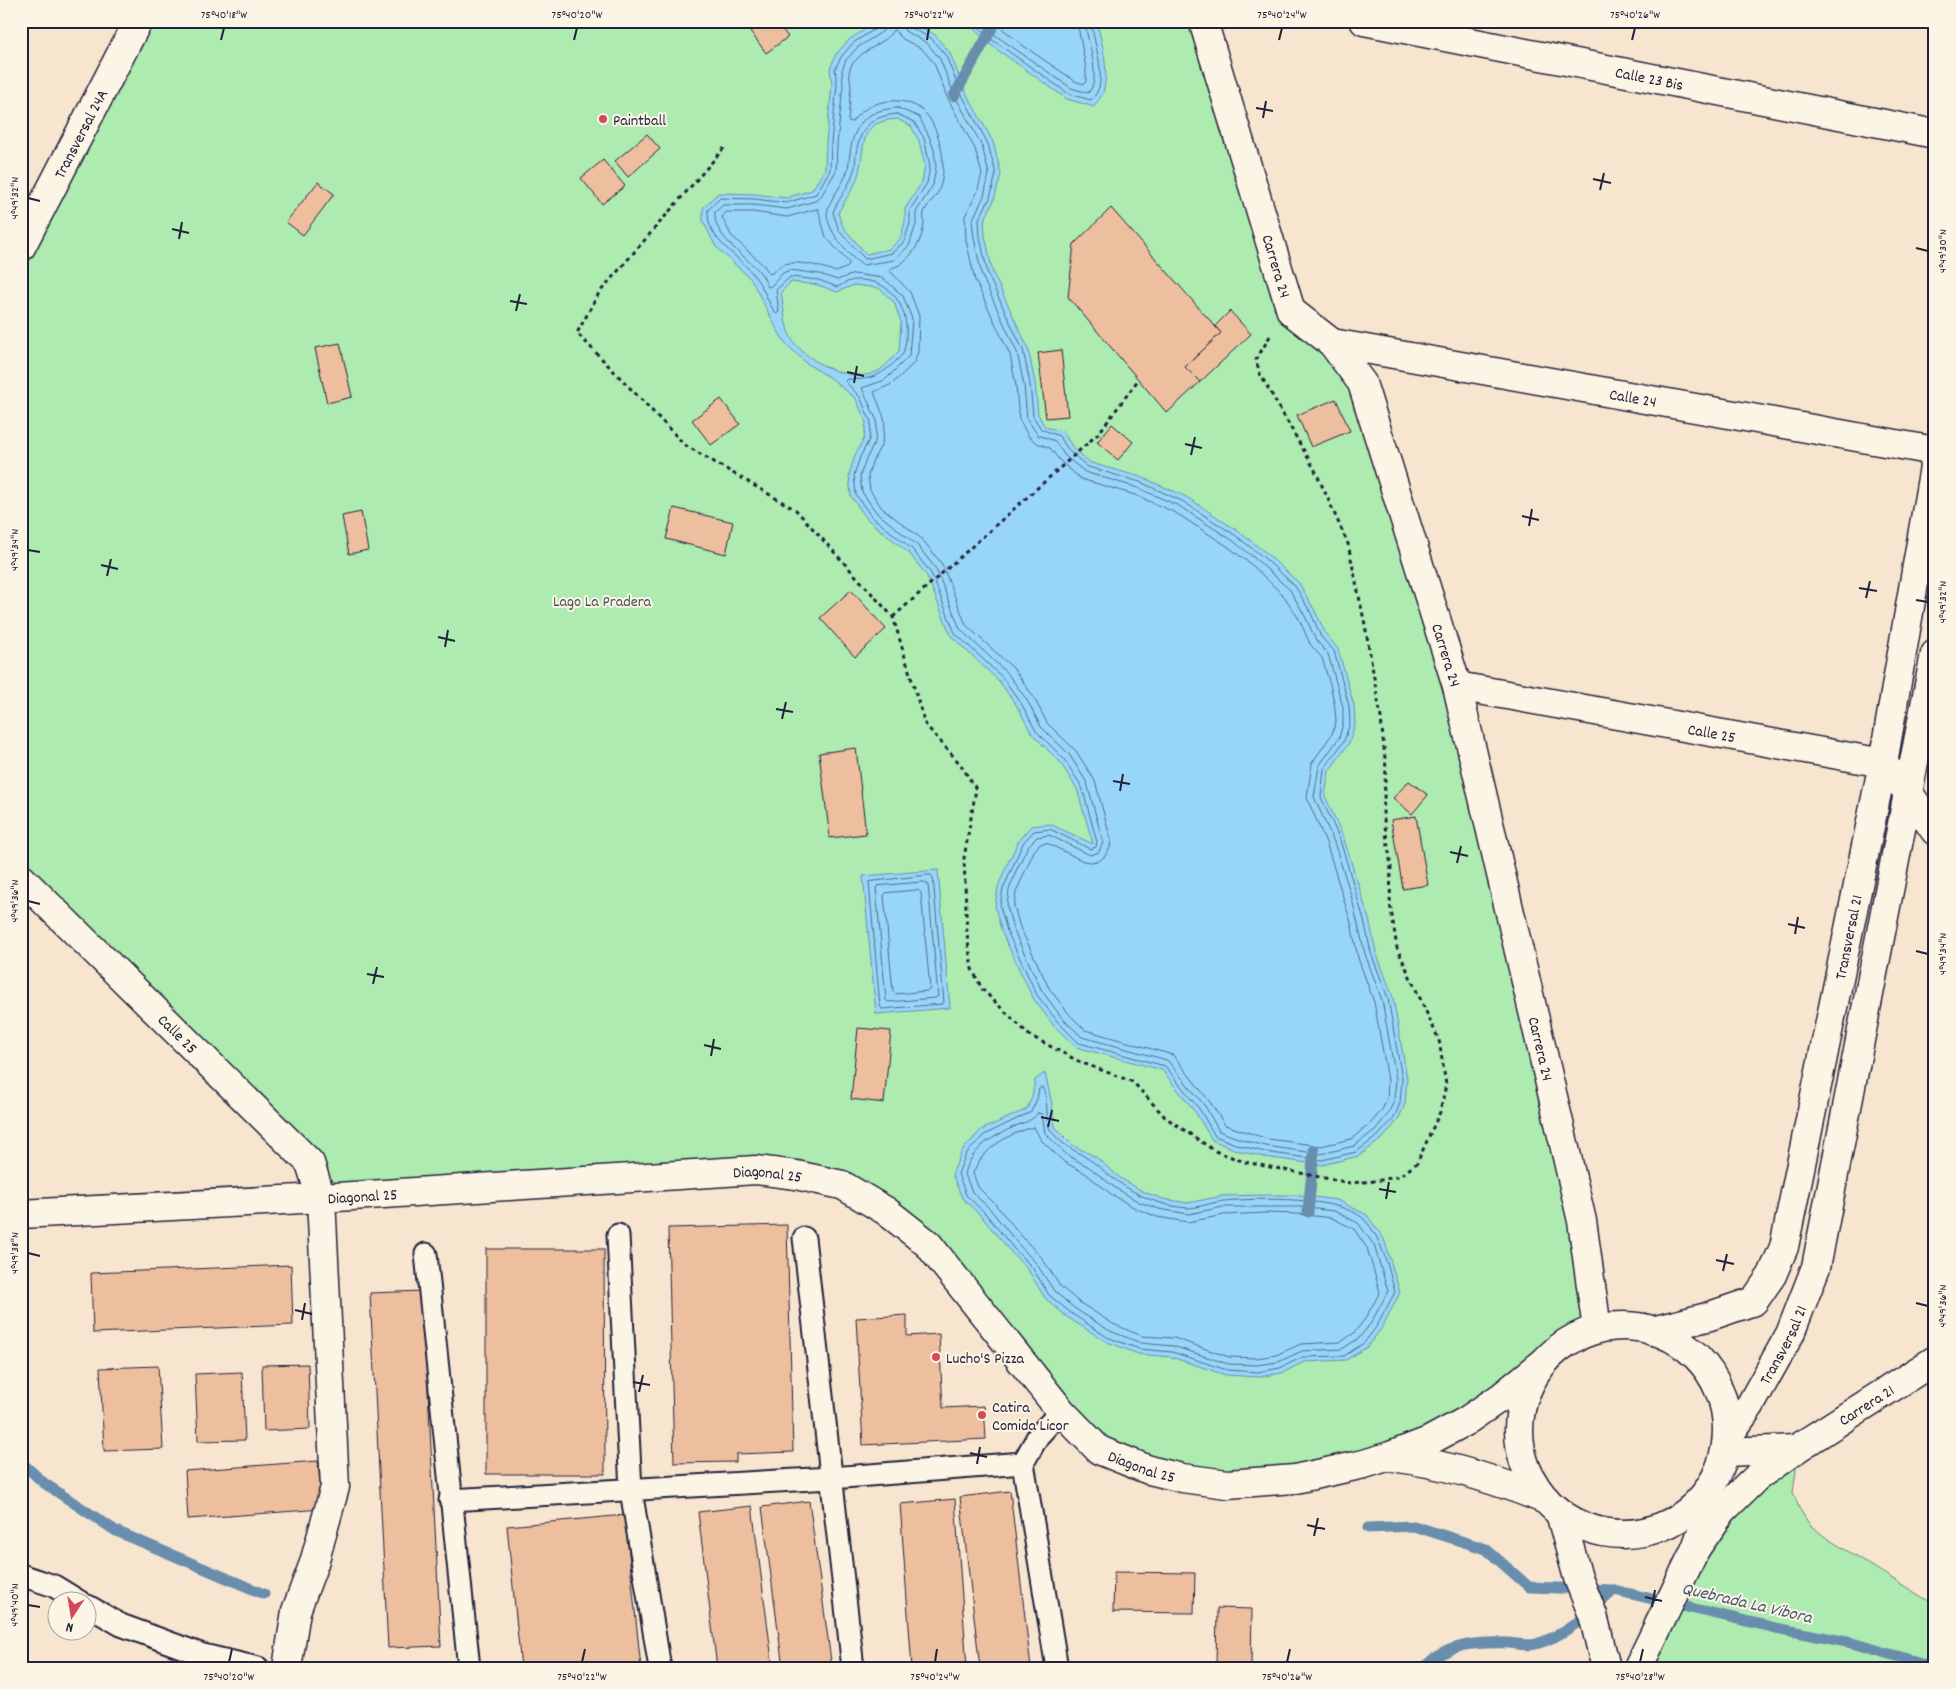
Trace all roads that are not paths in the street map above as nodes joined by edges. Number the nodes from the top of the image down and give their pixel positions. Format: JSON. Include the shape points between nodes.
{"nodes":[{"id":1,"x":138,"y":21,"type":"edge"},
{"id":2,"x":1203,"y":21,"type":"edge"},
{"id":3,"x":1364,"y":21,"type":"edge"},
{"id":4,"x":1935,"y":134,"type":"edge"},
{"id":5,"x":21,"y":247,"type":"edge"},
{"id":6,"x":1332,"y":343,"type":"junction"},
{"id":7,"x":1935,"y":451,"type":"edge"},
{"id":8,"x":1935,"y":461,"type":"edge"},
{"id":9,"x":1935,"y":654,"type":"edge"},
{"id":10,"x":1457,"y":686,"type":"junction"},
{"id":11,"x":1884,"y":763,"type":"junction"},
{"id":12,"x":1908,"y":792,"type":"junction"},
{"id":13,"x":1935,"y":832,"type":"edge"},
{"id":14,"x":21,"y":878,"type":"edge"},
{"id":15,"x":321,"y":1198,"type":"junction"},
{"id":16,"x":21,"y":1214,"type":"edge"},
{"id":17,"x":618,"y":1236,"type":"dead end"},
{"id":18,"x":804,"y":1238,"type":"dead end"},
{"id":19,"x":426,"y":1254,"type":"dead end"},
{"id":20,"x":1598,"y":1329,"type":"junction"},
{"id":21,"x":1652,"y":1331,"type":"junction"},
{"id":22,"x":1544,"y":1362,"type":"junction"},
{"id":23,"x":1931,"y":1369,"type":"edge"},
{"id":24,"x":1061,"y":1410,"type":"junction"},
{"id":25,"x":1796,"y":1449,"type":"junction"},
{"id":26,"x":1724,"y":1452,"type":"junction"},
{"id":27,"x":1390,"y":1456,"type":"junction"},
{"id":28,"x":1023,"y":1463,"type":"junction"},
{"id":29,"x":831,"y":1478,"type":"junction"},
{"id":30,"x":631,"y":1490,"type":"junction"},
{"id":31,"x":450,"y":1500,"type":"junction"},
{"id":32,"x":1553,"y":1506,"type":"junction"},
{"id":33,"x":1695,"y":1550,"type":"junction"},
{"id":34,"x":21,"y":1575,"type":"edge"},
{"id":35,"x":64,"y":1592,"type":"edge"},
{"id":36,"x":98,"y":1612,"type":"edge"},
{"id":37,"x":258,"y":1668,"type":"edge"},
{"id":38,"x":286,"y":1668,"type":"edge"},
{"id":39,"x":469,"y":1668,"type":"edge"},
{"id":40,"x":660,"y":1668,"type":"edge"},
{"id":41,"x":853,"y":1668,"type":"edge"},
{"id":42,"x":1057,"y":1668,"type":"edge"},
{"id":43,"x":1606,"y":1668,"type":"edge"},
{"id":44,"x":1638,"y":1668,"type":"edge"}],
"edges":[{"from":1,"to":5,"type":"street","name":"Transversal 24A"},
{"from":2,"to":6,"type":"street","name":"Carrera 24","via":[[1291,311]]},
{"from":3,"to":4,"type":"street","name":"Calle 23 Bis"},
{"from":6,"to":7,"type":"street","name":"Calle 24"},
{"from":6,"to":10,"type":"street","name":"Carrera 24","via":[[1362,383]]},
{"from":8,"to":11,"type":"street","name":"Transversal 21"},
{"from":9,"to":12,"type":"street","name":"Transversal 21"},
{"from":10,"to":11,"type":"street","name":"Calle 25"},
{"from":10,"to":20,"type":"street","name":"Carrera 24","via":[[1582,1221]]},
{"from":11,"to":12,"type":"street"},
{"from":11,"to":21,"type":"street","name":"Transversal 21","via":[[1781,1254],[1772,1275],[1754,1301]]},
{"from":12,"to":13,"type":"street"},
{"from":12,"to":26,"type":"street","name":"Transversal 21","via":[[1816,1267],[1790,1334]]},
{"from":14,"to":15,"type":"street","name":"Calle 25","via":[[310,1163]]},
{"from":15,"to":16,"type":"street","name":"Diagonal 25"},
{"from":15,"to":24,"type":"street","name":"Diagonal 25","via":[[756,1170],[796,1174],[842,1185],[886,1211],[928,1244]]},
{"from":15,"to":38,"type":"street","name":"Calle 25","via":[[336,1487],[296,1611]]},
{"from":17,"to":30,"type":"lane"},
{"from":18,"to":29,"type":"lane"},
{"from":19,"to":31,"type":"lane"},
{"from":20,"to":21,"type":"street","via":[[1634,1327]]},
{"from":20,"to":22,"type":"street","via":[[1570,1340]]},
{"from":21,"to":26,"type":"street","via":[[1679,1342],[1700,1360],[1717,1384],[1726,1410]]},
{"from":22,"to":27,"type":"street","name":"Diagonal 25","via":[[1466,1421],[1429,1441]]},
{"from":22,"to":32,"type":"street","via":[[1530,1382],[1521,1406],[1519,1431],[1522,1456],[1531,1480]]},
{"from":23,"to":25,"type":"street","name":"Carrera 21"},
{"from":24,"to":27,"type":"street","name":"Diagonal 25","via":[[1099,1450],[1149,1470],[1182,1478],[1227,1484],[1295,1479]]},
{"from":24,"to":28,"type":"lane","via":[[1038,1436]]},
{"from":25,"to":26,"type":"street"},
{"from":25,"to":33,"type":"street","name":"Carrera 21","via":[[1757,1477],[1723,1510]]},
{"from":26,"to":32,"type":"street","name":"Diagonal 25","via":[[1708,1491],[1689,1510],[1666,1525],[1639,1533],[1611,1533],[1584,1526]]},
{"from":26,"to":33,"type":"street","name":"Transversal 21"},
{"from":27,"to":32,"type":"street","name":"Diagonal 25","via":[[1428,1462],[1502,1482]]},
{"from":28,"to":29,"type":"lane"},
{"from":28,"to":42,"type":"lane"},
{"from":29,"to":30,"type":"lane"},
{"from":29,"to":41,"type":"lane"},
{"from":30,"to":31,"type":"lane"},
{"from":30,"to":40,"type":"lane"},
{"from":31,"to":39,"type":"lane"},
{"from":32,"to":43,"type":"street","via":[[1593,1616]]},
{"from":33,"to":44,"type":"street","name":"Transversal 21"},
{"from":34,"to":35,"type":"lane"},
{"from":36,"to":37,"type":"lane","via":[[121,1625],[203,1655]]}]}
